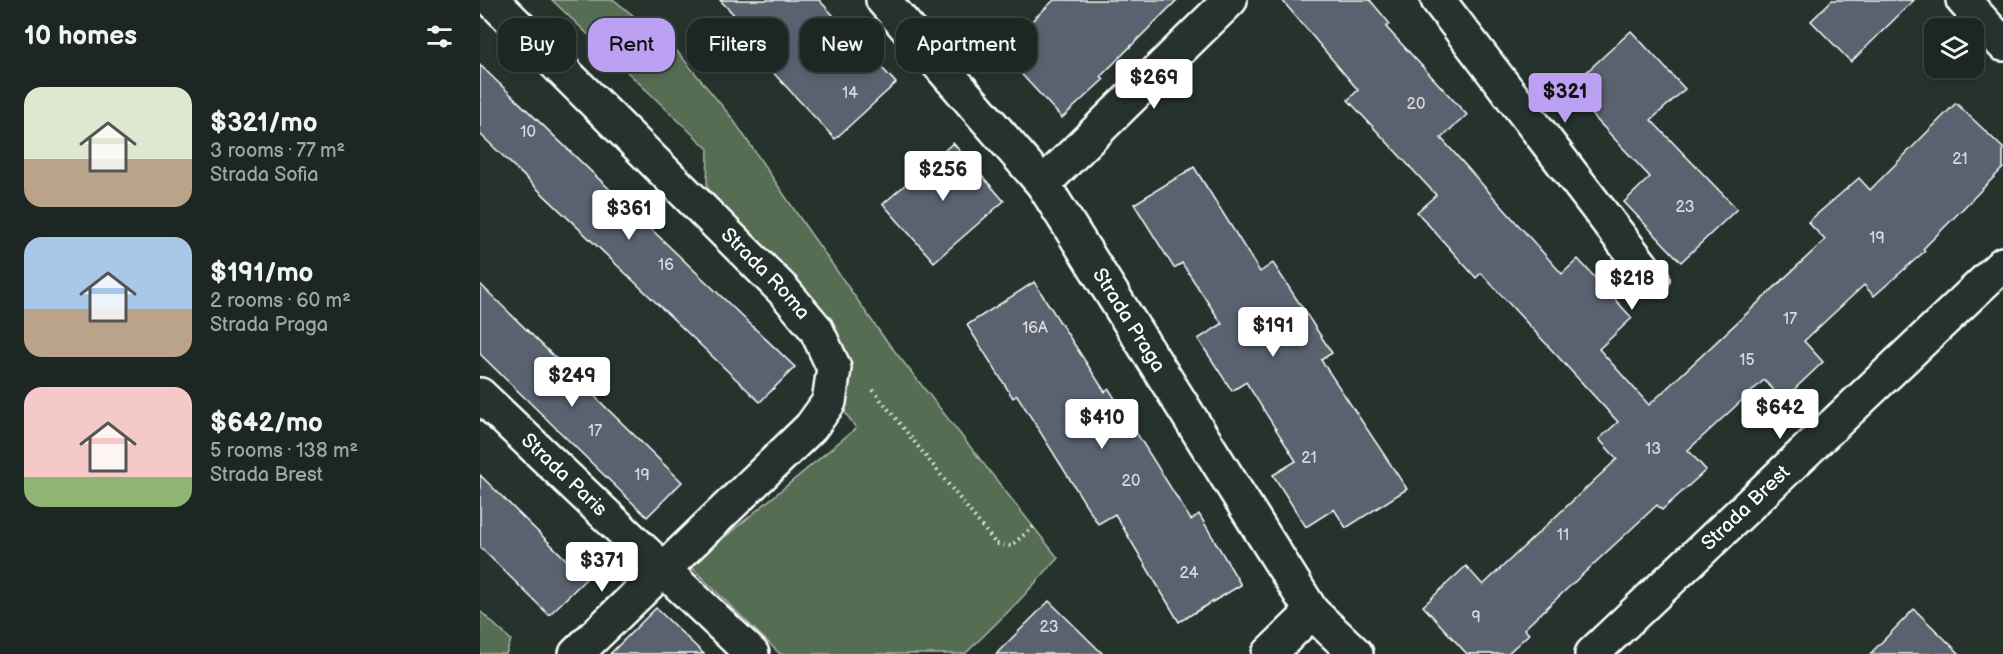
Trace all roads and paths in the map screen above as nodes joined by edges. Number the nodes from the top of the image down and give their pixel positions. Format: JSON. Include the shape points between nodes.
{"nodes":[{"id":1,"x":492,"y":0,"type":"edge"},
{"id":2,"x":883,"y":0,"type":"edge"},
{"id":3,"x":1230,"y":0,"type":"edge"},
{"id":4,"x":1438,"y":0,"type":"edge"},
{"id":5,"x":1963,"y":0,"type":"edge"},
{"id":6,"x":2003,"y":44,"type":"edge"},
{"id":7,"x":1043,"y":184,"type":"junction"},
{"id":8,"x":2003,"y":264,"type":"edge"},
{"id":9,"x":1652,"y":279,"type":"dead end"},
{"id":10,"x":834,"y":368,"type":"junction"},
{"id":11,"x":480,"y":395,"type":"edge"},
{"id":12,"x":1034,"y":526,"type":"dead end"},
{"id":13,"x":663,"y":570,"type":"junction"},
{"id":14,"x":1312,"y":612,"type":"junction"},
{"id":15,"x":576,"y":654,"type":"edge"},
{"id":16,"x":752,"y":654,"type":"edge"},
{"id":17,"x":1269,"y":654,"type":"edge"},
{"id":18,"x":1356,"y":654,"type":"edge"},
{"id":19,"x":1592,"y":654,"type":"edge"}],
"edges":[{"from":1,"to":10,"type":"street","name":"Strada Roma","via":[[783,290],[816,329]]},
{"from":2,"to":7,"type":"street","name":"Strada Praga"},
{"from":3,"to":7,"type":"street"},
{"from":4,"to":9,"type":"street"},
{"from":5,"to":6,"type":"street"},
{"from":7,"to":14,"type":"street","name":"Strada Praga"},
{"from":8,"to":19,"type":"street","name":"Strada Brest"},
{"from":10,"to":12,"type":"path","via":[[859,372],[996,544],[1011,546]]},
{"from":10,"to":13,"type":"street","via":[[829,402],[811,427]]},
{"from":11,"to":13,"type":"street","name":"Strada Paris"},
{"from":13,"to":15,"type":"street"},
{"from":13,"to":16,"type":"street","name":"Strada Paris"},
{"from":14,"to":17,"type":"street"},
{"from":14,"to":18,"type":"street","name":"Strada Praga"}]}
